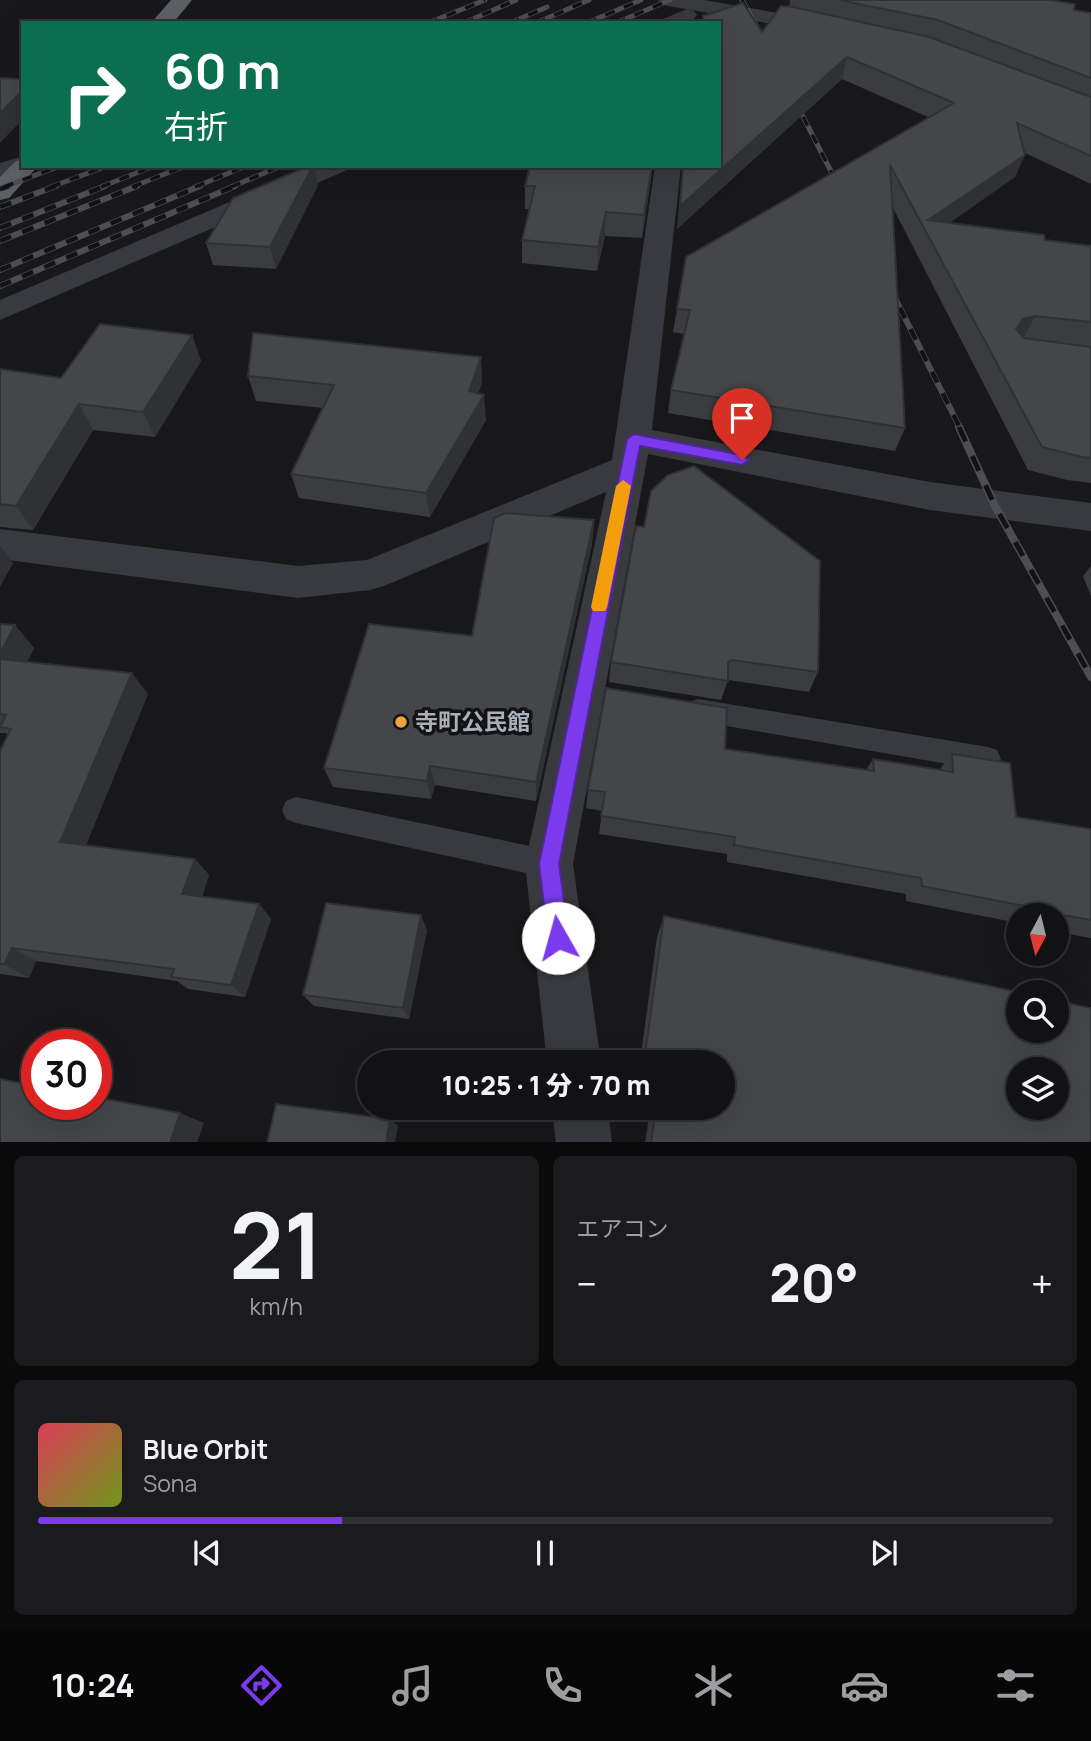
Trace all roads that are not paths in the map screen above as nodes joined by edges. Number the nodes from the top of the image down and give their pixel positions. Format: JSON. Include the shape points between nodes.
{"nodes":[{"id":1,"x":182,"y":0,"type":"edge"},
{"id":2,"x":680,"y":13,"type":"edge"},
{"id":3,"x":163,"y":21,"type":"edge"},
{"id":4,"x":850,"y":32,"type":"edge"},
{"id":5,"x":21,"y":166,"type":"edge"},
{"id":6,"x":21,"y":168,"type":"edge"},
{"id":7,"x":331,"y":168,"type":"edge"},
{"id":8,"x":668,"y":168,"type":"edge"},
{"id":9,"x":0,"y":171,"type":"edge"},
{"id":10,"x":0,"y":192,"type":"edge"},
{"id":11,"x":0,"y":311,"type":"edge"},
{"id":12,"x":631,"y":454,"type":"junction"},
{"id":13,"x":1091,"y":517,"type":"edge"},
{"id":14,"x":0,"y":544,"type":"edge"},
{"id":15,"x":677,"y":706,"type":"edge"},
{"id":16,"x":988,"y":759,"type":"edge"},
{"id":17,"x":296,"y":810,"type":"dead end"},
{"id":18,"x":549,"y":864,"type":"junction"},
{"id":19,"x":572,"y":1050,"type":"edge"},
{"id":20,"x":581,"y":1120,"type":"edge"},
{"id":21,"x":584,"y":1142,"type":"edge"}],
"edges":[{"from":1,"to":3,"type":"highway"},
{"from":2,"to":4,"type":"street"},
{"from":5,"to":9,"type":"street"},
{"from":6,"to":10,"type":"highway"},
{"from":7,"to":11,"type":"street"},
{"from":8,"to":12,"type":"street"},
{"from":12,"to":13,"type":"street"},
{"from":12,"to":14,"type":"street","via":[[370,575],[298,582]]},
{"from":12,"to":18,"type":"street","via":[[596,693]]},
{"from":15,"to":16,"type":"lane"},
{"from":17,"to":18,"type":"lane"},
{"from":18,"to":19,"type":"street"},
{"from":20,"to":21,"type":"street"}]}
